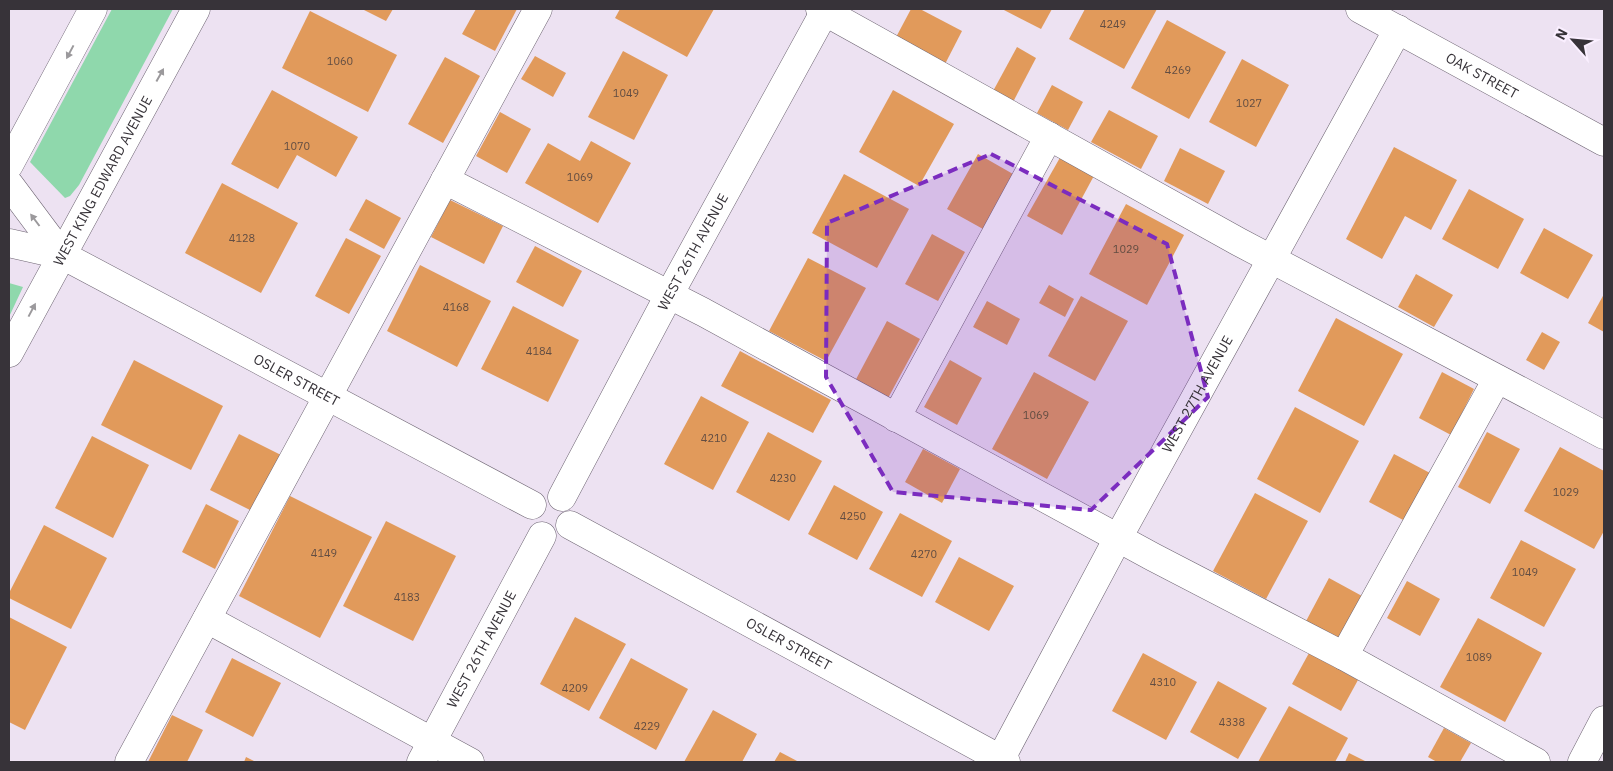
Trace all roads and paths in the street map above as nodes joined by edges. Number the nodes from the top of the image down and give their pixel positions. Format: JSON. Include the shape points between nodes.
{"nodes":[{"id":1,"x":93,"y":9,"type":"edge"},
{"id":2,"x":196,"y":9,"type":"edge"},
{"id":3,"x":538,"y":9,"type":"edge"},
{"id":4,"x":1360,"y":9,"type":"edge"},
{"id":5,"x":823,"y":10,"type":"edge"},
{"id":6,"x":1398,"y":30,"type":"junction"},
{"id":7,"x":1050,"y":136,"type":"junction"},
{"id":8,"x":1604,"y":142,"type":"edge"},
{"id":9,"x":9,"y":165,"type":"edge"},
{"id":10,"x":445,"y":180,"type":"junction"},
{"id":11,"x":9,"y":184,"type":"edge"},
{"id":12,"x":9,"y":243,"type":"edge"},
{"id":13,"x":62,"y":255,"type":"junction"},
{"id":14,"x":1272,"y":260,"type":"junction"},
{"id":15,"x":669,"y":295,"type":"junction"},
{"id":16,"x":9,"y":353,"type":"edge"},
{"id":17,"x":1497,"y":379,"type":"junction"},
{"id":18,"x":327,"y":398,"type":"junction"},
{"id":19,"x":896,"y":418,"type":"junction"},
{"id":20,"x":1604,"y":436,"type":"edge"},
{"id":21,"x":562,"y":497,"type":"junction"},
{"id":22,"x":532,"y":505,"type":"junction"},
{"id":23,"x":570,"y":526,"type":"junction"},
{"id":24,"x":542,"y":536,"type":"junction"},
{"id":25,"x":1118,"y":538,"type":"junction"},
{"id":26,"x":207,"y":619,"type":"junction"},
{"id":27,"x":1344,"y":656,"type":"junction"},
{"id":28,"x":1604,"y":720,"type":"edge"},
{"id":29,"x":426,"y":752,"type":"edge"},
{"id":30,"x":1002,"y":761,"type":"edge"},
{"id":31,"x":129,"y":762,"type":"edge"},
{"id":32,"x":470,"y":762,"type":"edge"},
{"id":33,"x":1536,"y":762,"type":"edge"},
{"id":34,"x":1582,"y":762,"type":"edge"}],
"edges":[{"from":1,"to":9,"type":"street","one_way":true},
{"from":13,"to":2,"type":"street","name":"WEST KING EDWARD AVENUE","one_way":true},
{"from":3,"to":10,"type":"street"},
{"from":4,"to":6,"type":"street","name":"OAK STREET"},
{"from":5,"to":7,"type":"street"},
{"from":5,"to":15,"type":"street","name":"WEST 26TH AVENUE"},
{"from":6,"to":8,"type":"street","name":"OAK STREET"},
{"from":6,"to":14,"type":"street","name":"WEST 27TH AVENUE"},
{"from":7,"to":14,"type":"street"},
{"from":7,"to":19,"type":"street"},
{"from":10,"to":15,"type":"street"},
{"from":10,"to":18,"type":"street"},
{"from":13,"to":11,"type":"street","name":"OSLER STREET","one_way":true},
{"from":12,"to":13,"type":"street","name":"OSLER STREET"},
{"from":16,"to":13,"type":"street","name":"WEST KING EDWARD AVENUE","one_way":true},
{"from":13,"to":18,"type":"street","name":"OSLER STREET"},
{"from":14,"to":17,"type":"street"},
{"from":14,"to":25,"type":"street","name":"WEST 27TH AVENUE"},
{"from":15,"to":19,"type":"street"},
{"from":15,"to":21,"type":"street","name":"WEST 26TH AVENUE"},
{"from":17,"to":20,"type":"street"},
{"from":17,"to":27,"type":"street"},
{"from":18,"to":22,"type":"street","name":"OSLER STREET"},
{"from":18,"to":26,"type":"street"},
{"from":19,"to":25,"type":"street"},
{"from":21,"to":22,"type":"street","via":[[545,494]]},
{"from":21,"to":23,"type":"street","via":[[572,510]]},
{"from":22,"to":24,"type":"street","via":[[529,523]]},
{"from":23,"to":24,"type":"street","via":[[558,536]]},
{"from":23,"to":30,"type":"street","name":"OSLER STREET"},
{"from":24,"to":29,"type":"street","name":"WEST 26TH AVENUE"},
{"from":25,"to":27,"type":"street"},
{"from":25,"to":30,"type":"street","name":"WEST 27TH AVENUE"},
{"from":26,"to":29,"type":"street"},
{"from":26,"to":31,"type":"street"},
{"from":27,"to":33,"type":"street"},
{"from":28,"to":34,"type":"street"},
{"from":29,"to":32,"type":"street"}]}
